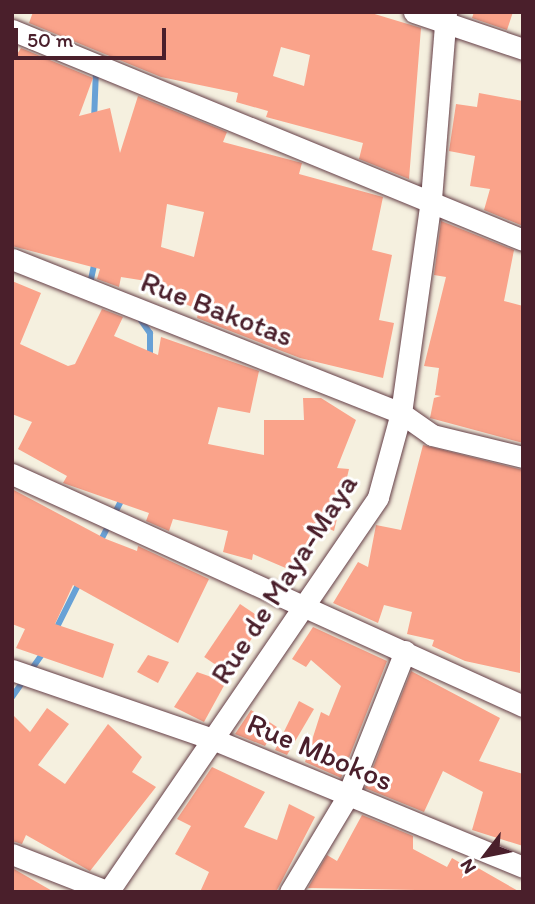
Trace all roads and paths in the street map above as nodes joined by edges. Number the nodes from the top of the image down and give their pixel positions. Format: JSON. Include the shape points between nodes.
{"nodes":[{"id":1,"x":414,"y":12,"type":"edge"},
{"id":2,"x":445,"y":18,"type":"edge"},
{"id":3,"x":12,"y":30,"type":"edge"},
{"id":4,"x":523,"y":48,"type":"edge"},
{"id":5,"x":431,"y":199,"type":"junction"},
{"id":6,"x":523,"y":240,"type":"edge"},
{"id":7,"x":12,"y":259,"type":"edge"},
{"id":8,"x":401,"y":413,"type":"junction"},
{"id":9,"x":523,"y":457,"type":"edge"},
{"id":10,"x":12,"y":474,"type":"edge"},
{"id":11,"x":305,"y":606,"type":"junction"},
{"id":12,"x":405,"y":651,"type":"junction"},
{"id":13,"x":12,"y":670,"type":"edge"},
{"id":14,"x":523,"y":706,"type":"edge"},
{"id":15,"x":215,"y":740,"type":"junction"},
{"id":16,"x":347,"y":797,"type":"junction"},
{"id":17,"x":12,"y":854,"type":"edge"},
{"id":18,"x":523,"y":867,"type":"edge"},
{"id":19,"x":109,"y":892,"type":"edge"},
{"id":20,"x":290,"y":892,"type":"edge"}],
"edges":[{"from":1,"to":2,"type":"street"},
{"from":2,"to":4,"type":"street"},
{"from":2,"to":5,"type":"street","name":"Rue de Maya-Maya"},
{"from":3,"to":5,"type":"street"},
{"from":5,"to":6,"type":"street"},
{"from":5,"to":8,"type":"street","name":"Rue de Maya-Maya"},
{"from":7,"to":8,"type":"street","name":"Rue Bakotas"},
{"from":8,"to":9,"type":"street","name":"Rue Bakotas","via":[[432,435]]},
{"from":8,"to":11,"type":"street","name":"Rue de Maya-Maya","via":[[378,497]]},
{"from":10,"to":11,"type":"street"},
{"from":11,"to":12,"type":"street"},
{"from":11,"to":15,"type":"street","name":"Rue de Maya-Maya"},
{"from":12,"to":14,"type":"street"},
{"from":12,"to":16,"type":"street"},
{"from":13,"to":15,"type":"street","name":"Rue Mbokos"},
{"from":15,"to":16,"type":"street","name":"Rue Mbokos"},
{"from":15,"to":19,"type":"street","name":"Rue de Maya-Maya"},
{"from":16,"to":18,"type":"street","name":"Rue Mbokos"},
{"from":16,"to":20,"type":"street"},
{"from":17,"to":19,"type":"street"}]}
